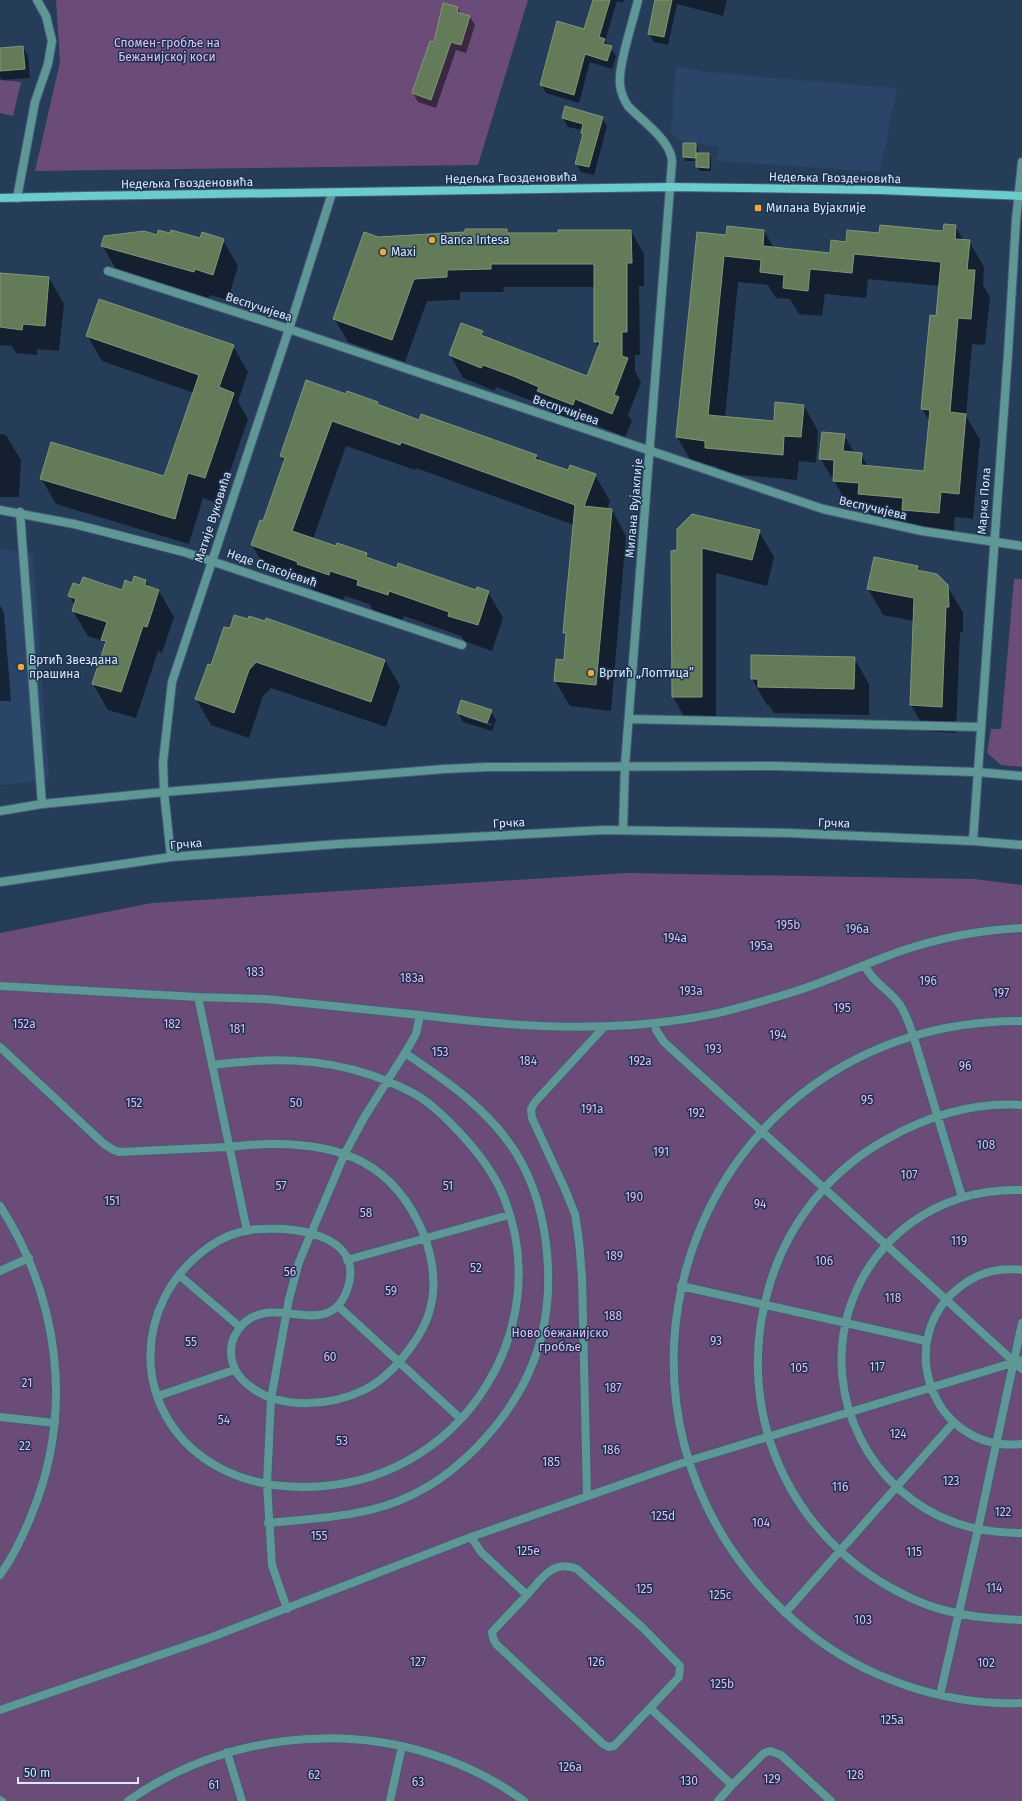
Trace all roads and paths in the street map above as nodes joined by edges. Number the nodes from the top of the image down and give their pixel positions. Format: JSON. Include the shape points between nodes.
{"nodes":[{"id":1,"x":37,"y":0,"type":"edge"},
{"id":2,"x":638,"y":0,"type":"edge"},
{"id":3,"x":1022,"y":162,"type":"edge"},
{"id":4,"x":670,"y":187,"type":"junction"},
{"id":5,"x":332,"y":193,"type":"junction"},
{"id":6,"x":1020,"y":196,"type":"edge"},
{"id":7,"x":0,"y":198,"type":"edge"},
{"id":8,"x":17,"y":198,"type":"junction"},
{"id":9,"x":108,"y":271,"type":"dead end"},
{"id":10,"x":289,"y":329,"type":"junction"},
{"id":11,"x":651,"y":452,"type":"junction"},
{"id":12,"x":0,"y":510,"type":"edge"},
{"id":13,"x":20,"y":512,"type":"junction"},
{"id":14,"x":994,"y":542,"type":"junction"},
{"id":15,"x":1022,"y":546,"type":"edge"},
{"id":16,"x":212,"y":560,"type":"junction"},
{"id":17,"x":462,"y":645,"type":"dead end"},
{"id":18,"x":629,"y":719,"type":"junction"},
{"id":19,"x":980,"y":728,"type":"junction"},
{"id":20,"x":625,"y":765,"type":"junction"},
{"id":21,"x":977,"y":772,"type":"junction"},
{"id":22,"x":1022,"y":776,"type":"edge"},
{"id":23,"x":164,"y":792,"type":"junction"},
{"id":24,"x":42,"y":804,"type":"junction"},
{"id":25,"x":0,"y":811,"type":"edge"},
{"id":26,"x":623,"y":830,"type":"junction"},
{"id":27,"x":973,"y":841,"type":"junction"},
{"id":28,"x":1022,"y":845,"type":"edge"},
{"id":29,"x":171,"y":857,"type":"junction"},
{"id":30,"x":0,"y":882,"type":"edge"},
{"id":31,"x":1022,"y":928,"type":"edge"},
{"id":32,"x":865,"y":966,"type":"junction"},
{"id":33,"x":0,"y":986,"type":"edge"},
{"id":34,"x":198,"y":997,"type":"junction"},
{"id":35,"x":420,"y":1015,"type":"junction"},
{"id":36,"x":1022,"y":1021,"type":"edge"},
{"id":37,"x":655,"y":1023,"type":"junction"},
{"id":38,"x":604,"y":1027,"type":"junction"},
{"id":39,"x":914,"y":1035,"type":"junction"},
{"id":40,"x":0,"y":1047,"type":"edge"},
{"id":41,"x":405,"y":1053,"type":"junction"},
{"id":42,"x":212,"y":1064,"type":"junction"},
{"id":43,"x":388,"y":1081,"type":"junction"},
{"id":44,"x":1022,"y":1105,"type":"edge"},
{"id":45,"x":937,"y":1116,"type":"junction"},
{"id":46,"x":762,"y":1131,"type":"junction"},
{"id":47,"x":229,"y":1147,"type":"junction"},
{"id":48,"x":345,"y":1153,"type":"junction"},
{"id":49,"x":824,"y":1189,"type":"junction"},
{"id":50,"x":1022,"y":1190,"type":"edge"},
{"id":51,"x":962,"y":1197,"type":"junction"},
{"id":52,"x":0,"y":1206,"type":"edge"},
{"id":53,"x":509,"y":1214,"type":"junction"},
{"id":54,"x":247,"y":1231,"type":"junction"},
{"id":55,"x":312,"y":1232,"type":"junction"},
{"id":56,"x":425,"y":1238,"type":"junction"},
{"id":57,"x":886,"y":1245,"type":"junction"},
{"id":58,"x":29,"y":1258,"type":"junction"},
{"id":59,"x":347,"y":1260,"type":"junction"},
{"id":60,"x":1022,"y":1270,"type":"edge"},
{"id":61,"x":0,"y":1271,"type":"edge"},
{"id":62,"x":179,"y":1275,"type":"junction"},
{"id":63,"x":681,"y":1286,"type":"junction"},
{"id":64,"x":945,"y":1300,"type":"junction"},
{"id":65,"x":338,"y":1306,"type":"junction"},
{"id":66,"x":763,"y":1306,"type":"junction"},
{"id":67,"x":286,"y":1313,"type":"junction"},
{"id":68,"x":845,"y":1324,"type":"junction"},
{"id":69,"x":1022,"y":1324,"type":"edge"},
{"id":70,"x":240,"y":1327,"type":"junction"},
{"id":71,"x":926,"y":1341,"type":"junction"},
{"id":72,"x":1018,"y":1361,"type":"edge"},
{"id":73,"x":398,"y":1362,"type":"junction"},
{"id":74,"x":1022,"y":1369,"type":"edge"},
{"id":75,"x":234,"y":1370,"type":"junction"},
{"id":76,"x":930,"y":1389,"type":"junction"},
{"id":77,"x":158,"y":1396,"type":"junction"},
{"id":78,"x":271,"y":1399,"type":"junction"},
{"id":79,"x":849,"y":1413,"type":"junction"},
{"id":80,"x":0,"y":1418,"type":"edge"},
{"id":81,"x":461,"y":1419,"type":"junction"},
{"id":82,"x":954,"y":1422,"type":"junction"},
{"id":83,"x":55,"y":1423,"type":"junction"},
{"id":84,"x":768,"y":1438,"type":"junction"},
{"id":85,"x":997,"y":1443,"type":"junction"},
{"id":86,"x":1022,"y":1444,"type":"edge"},
{"id":87,"x":688,"y":1461,"type":"junction"},
{"id":88,"x":267,"y":1484,"type":"junction"},
{"id":89,"x":897,"y":1487,"type":"junction"},
{"id":90,"x":588,"y":1496,"type":"junction"},
{"id":91,"x":268,"y":1523,"type":"junction"},
{"id":92,"x":978,"y":1529,"type":"junction"},
{"id":93,"x":1022,"y":1533,"type":"edge"},
{"id":94,"x":471,"y":1537,"type":"junction"},
{"id":95,"x":840,"y":1551,"type":"junction"},
{"id":96,"x":0,"y":1575,"type":"edge"},
{"id":97,"x":527,"y":1594,"type":"junction"},
{"id":98,"x":287,"y":1609,"type":"junction"},
{"id":99,"x":785,"y":1614,"type":"junction"},
{"id":100,"x":959,"y":1614,"type":"junction"},
{"id":101,"x":1022,"y":1620,"type":"edge"},
{"id":102,"x":940,"y":1695,"type":"junction"},
{"id":103,"x":1022,"y":1703,"type":"edge"},
{"id":104,"x":650,"y":1708,"type":"junction"},
{"id":105,"x":0,"y":1710,"type":"edge"},
{"id":106,"x":402,"y":1746,"type":"junction"},
{"id":107,"x":227,"y":1752,"type":"junction"},
{"id":108,"x":732,"y":1785,"type":"junction"},
{"id":109,"x":128,"y":1801,"type":"edge"},
{"id":110,"x":242,"y":1801,"type":"edge"},
{"id":111,"x":390,"y":1801,"type":"edge"},
{"id":112,"x":524,"y":1801,"type":"edge"},
{"id":113,"x":718,"y":1801,"type":"edge"},
{"id":114,"x":831,"y":1801,"type":"edge"}],
"edges":[{"from":1,"to":8,"type":"street","via":[[46,16],[52,41],[48,64],[33,112]]},
{"from":2,"to":4,"type":"street","name":"Милана Вујаклије","via":[[622,65],[620,86],[628,106],[670,150]]},
{"from":3,"to":6,"type":"street","name":"Марка Пола"},
{"from":4,"to":5,"type":"main road","name":"Недељка Гвозденовића"},
{"from":4,"to":6,"type":"main road","name":"Недељка Гвозденовића","via":[[880,190]]},
{"from":4,"to":11,"type":"street","name":"Милана Вујаклије"},
{"from":5,"to":8,"type":"main road","name":"Недељка Гвозденовића"},
{"from":5,"to":10,"type":"street","name":"Матије Вуковића"},
{"from":6,"to":14,"type":"street","name":"Марка Пола"},
{"from":7,"to":8,"type":"main road","name":"Недељка Гвозденовића"},
{"from":9,"to":10,"type":"street","name":"Веспучијева"},
{"from":10,"to":11,"type":"street","name":"Веспучијева"},
{"from":10,"to":16,"type":"street","name":"Матије Вуковића"},
{"from":11,"to":14,"type":"street","name":"Веспучијева","via":[[823,509],[922,531]]},
{"from":11,"to":18,"type":"street","name":"Милана Вујаклије"},
{"from":12,"to":13,"type":"street","name":"Неде Спасојевић"},
{"from":13,"to":16,"type":"street","name":"Неде Спасојевић","via":[[120,534]]},
{"from":13,"to":24,"type":"street"},
{"from":14,"to":15,"type":"street","name":"Веспучијева"},
{"from":14,"to":19,"type":"street","name":"Марка Пола"},
{"from":16,"to":17,"type":"street","name":"Неде Спасојевић"},
{"from":16,"to":23,"type":"street","name":"Матије Вуковића","via":[[172,682],[162,762]]},
{"from":18,"to":19,"type":"street"},
{"from":18,"to":20,"type":"street","name":"Милана Вујаклије"},
{"from":19,"to":21,"type":"street","name":"Марка Пола"},
{"from":20,"to":21,"type":"street","via":[[784,766]]},
{"from":20,"to":23,"type":"street","via":[[444,769]]},
{"from":20,"to":26,"type":"street","name":"Милана Вујаклије"},
{"from":21,"to":22,"type":"street"},
{"from":21,"to":27,"type":"street","name":"Марка Пола"},
{"from":23,"to":24,"type":"street"},
{"from":23,"to":29,"type":"street","name":"Матије Вуковића"},
{"from":24,"to":25,"type":"street"},
{"from":26,"to":27,"type":"street","name":"Грчка","via":[[789,833]]},
{"from":26,"to":29,"type":"street","name":"Грчка","via":[[338,844]]},
{"from":27,"to":28,"type":"street","name":"Грчка"},
{"from":29,"to":30,"type":"street","name":"Грчка"},
{"from":31,"to":32,"type":"street","via":[[959,935],[898,952]]},
{"from":32,"to":37,"type":"street","via":[[745,1006]]},
{"from":32,"to":39,"type":"street","via":[[871,976],[898,1001]]},
{"from":33,"to":34,"type":"street"},
{"from":34,"to":35,"type":"street","via":[[264,999]]},
{"from":34,"to":42,"type":"street"},
{"from":35,"to":38,"type":"street","via":[[558,1028]]},
{"from":35,"to":41,"type":"street","via":[[416,1034]]},
{"from":36,"to":39,"type":"street","via":[[971,1023]]},
{"from":37,"to":38,"type":"street"},
{"from":37,"to":46,"type":"street","via":[[664,1042]]},
{"from":38,"to":90,"type":"street","via":[[534,1102],[531,1114],[575,1214],[582,1277]]},
{"from":39,"to":45,"type":"street"},
{"from":39,"to":46,"type":"street","via":[[879,1048],[840,1068],[787,1106]]},
{"from":40,"to":47,"type":"street","via":[[112,1149],[119,1152]]},
{"from":41,"to":43,"type":"street"},
{"from":41,"to":91,"type":"street","via":[[454,1087],[489,1119],[516,1153],[528,1176],[544,1233],[548,1269],[545,1319],[534,1360],[507,1411],[465,1459],[441,1478],[418,1492],[366,1511]]},
{"from":42,"to":43,"type":"street","via":[[303,1060],[342,1066]]},
{"from":42,"to":47,"type":"street"},
{"from":43,"to":48,"type":"street"},
{"from":43,"to":53,"type":"street","via":[[434,1107],[468,1141],[498,1184]]},
{"from":44,"to":45,"type":"street","via":[[989,1106]]},
{"from":45,"to":49,"type":"street","via":[[904,1129],[875,1146],[848,1166]]},
{"from":45,"to":51,"type":"street"},
{"from":46,"to":49,"type":"street"},
{"from":46,"to":63,"type":"street","via":[[742,1155],[711,1204],[696,1238]]},
{"from":47,"to":48,"type":"street","via":[[287,1144]]},
{"from":47,"to":54,"type":"street"},
{"from":48,"to":55,"type":"street"},
{"from":48,"to":56,"type":"street","via":[[368,1164],[393,1186],[409,1205]]},
{"from":49,"to":57,"type":"street"},
{"from":49,"to":66,"type":"street","via":[[787,1241],[773,1271]]},
{"from":50,"to":51,"type":"street","via":[[984,1192]]},
{"from":51,"to":57,"type":"street","via":[[921,1216],[902,1229]]},
{"from":52,"to":58,"type":"street"},
{"from":53,"to":56,"type":"street"},
{"from":53,"to":81,"type":"street","via":[[518,1258],[516,1307],[500,1363],[472,1408]]},
{"from":54,"to":55,"type":"street","via":[[273,1229]]},
{"from":54,"to":62,"type":"street","via":[[222,1239],[209,1247]]},
{"from":55,"to":59,"type":"street","via":[[331,1241]]},
{"from":55,"to":67,"type":"street","via":[[294,1277]]},
{"from":56,"to":59,"type":"street"},
{"from":56,"to":73,"type":"street","via":[[433,1267],[433,1299],[421,1333]]},
{"from":57,"to":64,"type":"street"},
{"from":57,"to":68,"type":"street","via":[[854,1295]]},
{"from":58,"to":61,"type":"street"},
{"from":58,"to":83,"type":"street","via":[[44,1298],[53,1339],[57,1381]]},
{"from":59,"to":65,"type":"street","via":[[350,1270],[349,1283],[347,1292]]},
{"from":60,"to":64,"type":"street","via":[[984,1273],[956,1289]]},
{"from":62,"to":70,"type":"street"},
{"from":62,"to":77,"type":"street","via":[[163,1301],[150,1337],[151,1369]]},
{"from":63,"to":66,"type":"street"},
{"from":63,"to":87,"type":"street","via":[[673,1345],[673,1374],[678,1418]]},
{"from":64,"to":71,"type":"street","via":[[930,1326]]},
{"from":64,"to":72,"type":"street"},
{"from":65,"to":67,"type":"street","via":[[320,1316]]},
{"from":65,"to":73,"type":"street"},
{"from":66,"to":68,"type":"street"},
{"from":66,"to":84,"type":"street","via":[[758,1335],[757,1370],[760,1404]]},
{"from":67,"to":70,"type":"street","via":[[258,1314]]},
{"from":67,"to":78,"type":"street"},
{"from":68,"to":71,"type":"street"},
{"from":68,"to":79,"type":"street","via":[[841,1369]]},
{"from":69,"to":72,"type":"street"},
{"from":70,"to":75,"type":"street","via":[[231,1348]]},
{"from":71,"to":76,"type":"street","via":[[926,1373]]},
{"from":72,"to":74,"type":"street"},
{"from":72,"to":76,"type":"street"},
{"from":72,"to":85,"type":"street"},
{"from":73,"to":78,"type":"street","via":[[378,1381],[347,1397],[314,1402]]},
{"from":73,"to":81,"type":"street"},
{"from":75,"to":77,"type":"street"},
{"from":75,"to":78,"type":"street","via":[[244,1382]]},
{"from":76,"to":79,"type":"street"},
{"from":76,"to":82,"type":"street","via":[[944,1412]]},
{"from":77,"to":88,"type":"street","via":[[171,1424],[196,1452],[222,1470],[247,1480]]},
{"from":78,"to":88,"type":"street"},
{"from":79,"to":84,"type":"street"},
{"from":79,"to":89,"type":"street","via":[[869,1454]]},
{"from":80,"to":83,"type":"street"},
{"from":81,"to":88,"type":"street","via":[[423,1452],[401,1466],[374,1477],[321,1486]]},
{"from":82,"to":85,"type":"street","via":[[974,1436]]},
{"from":82,"to":89,"type":"street"},
{"from":83,"to":96,"type":"street","via":[[49,1461],[38,1499],[24,1535]]},
{"from":84,"to":87,"type":"street"},
{"from":84,"to":95,"type":"street","via":[[793,1493],[821,1532]]},
{"from":85,"to":86,"type":"street"},
{"from":85,"to":92,"type":"street"},
{"from":87,"to":90,"type":"street"},
{"from":87,"to":99,"type":"street","via":[[698,1490],[726,1544],[743,1569]]},
{"from":88,"to":91,"type":"street"},
{"from":89,"to":92,"type":"street","via":[[935,1514]]},
{"from":89,"to":95,"type":"street"},
{"from":90,"to":94,"type":"street"},
{"from":91,"to":98,"type":"street","via":[[272,1566]]},
{"from":92,"to":93,"type":"street"},
{"from":92,"to":100,"type":"street"},
{"from":94,"to":97,"type":"street","via":[[481,1552]]},
{"from":94,"to":98,"type":"street"},
{"from":95,"to":99,"type":"street"},
{"from":95,"to":100,"type":"street","via":[[866,1573],[895,1591]]},
{"from":97,"to":104,"type":"street","via":[[551,1569],[568,1565],[577,1569],[643,1628],[680,1666],[681,1673]]},
{"from":97,"to":104,"type":"street","via":[[492,1632],[496,1644],[603,1744],[614,1746]]},
{"from":98,"to":105,"type":"street"},
{"from":99,"to":102,"type":"street","via":[[835,1653],[899,1683]]},
{"from":100,"to":101,"type":"street"},
{"from":100,"to":102,"type":"street"},
{"from":102,"to":103,"type":"street","via":[[976,1701]]},
{"from":104,"to":108,"type":"street"},
{"from":106,"to":107,"type":"street","via":[[336,1738],[284,1740]]},
{"from":106,"to":111,"type":"street"},
{"from":106,"to":112,"type":"street","via":[[474,1771]]},
{"from":107,"to":109,"type":"street","via":[[184,1768]]},
{"from":107,"to":110,"type":"street"},
{"from":108,"to":113,"type":"street"},
{"from":108,"to":114,"type":"street","via":[[764,1753],[770,1751],[781,1755]]}]}
